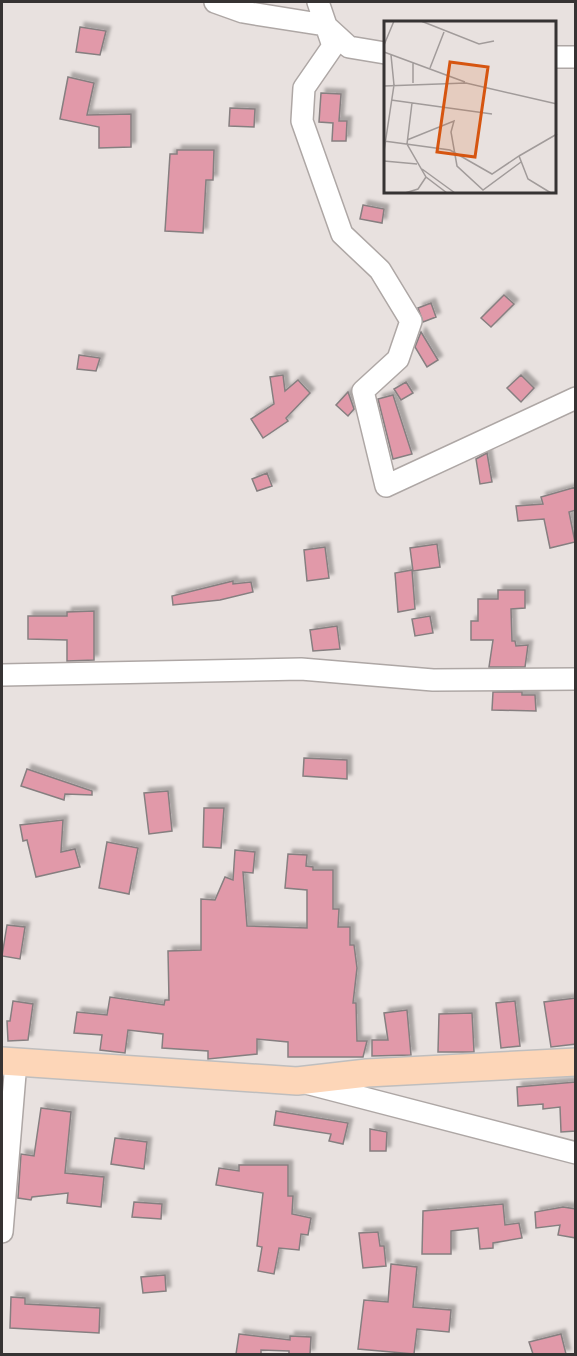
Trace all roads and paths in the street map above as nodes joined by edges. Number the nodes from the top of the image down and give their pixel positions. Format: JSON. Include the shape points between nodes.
{"nodes":[{"id":1,"x":215,"y":2,"type":"edge"},
{"id":2,"x":318,"y":2,"type":"edge"},
{"id":3,"x":325,"y":25,"type":"junction"},
{"id":4,"x":384,"y":53,"type":"edge"},
{"id":5,"x":556,"y":57,"type":"edge"},
{"id":6,"x":576,"y":57,"type":"edge"},
{"id":7,"x":576,"y":398,"type":"edge"},
{"id":8,"x":2,"y":675,"type":"edge"},
{"id":9,"x":576,"y":679,"type":"edge"},
{"id":10,"x":9,"y":1061,"type":"edge"},
{"id":11,"x":576,"y":1062,"type":"edge"},
{"id":12,"x":297,"y":1081,"type":"junction"},
{"id":13,"x":576,"y":1153,"type":"edge"},
{"id":14,"x":2,"y":1232,"type":"edge"}],
"edges":[{"from":1,"to":3,"type":"street","via":[[243,12]]},
{"from":2,"to":3,"type":"street"},
{"from":3,"to":4,"type":"street","via":[[349,47]]},
{"from":3,"to":7,"type":"street","via":[[333,46],[304,88],[302,121],[342,234],[380,270],[411,321],[398,359],[363,392],[386,486]]},
{"from":5,"to":6,"type":"street"},
{"from":8,"to":9,"type":"street","via":[[301,669],[433,680]]},
{"from":10,"to":12,"type":"main road"},
{"from":10,"to":14,"type":"street"},
{"from":11,"to":12,"type":"main road","via":[[367,1073]]},
{"from":12,"to":13,"type":"street"}]}
